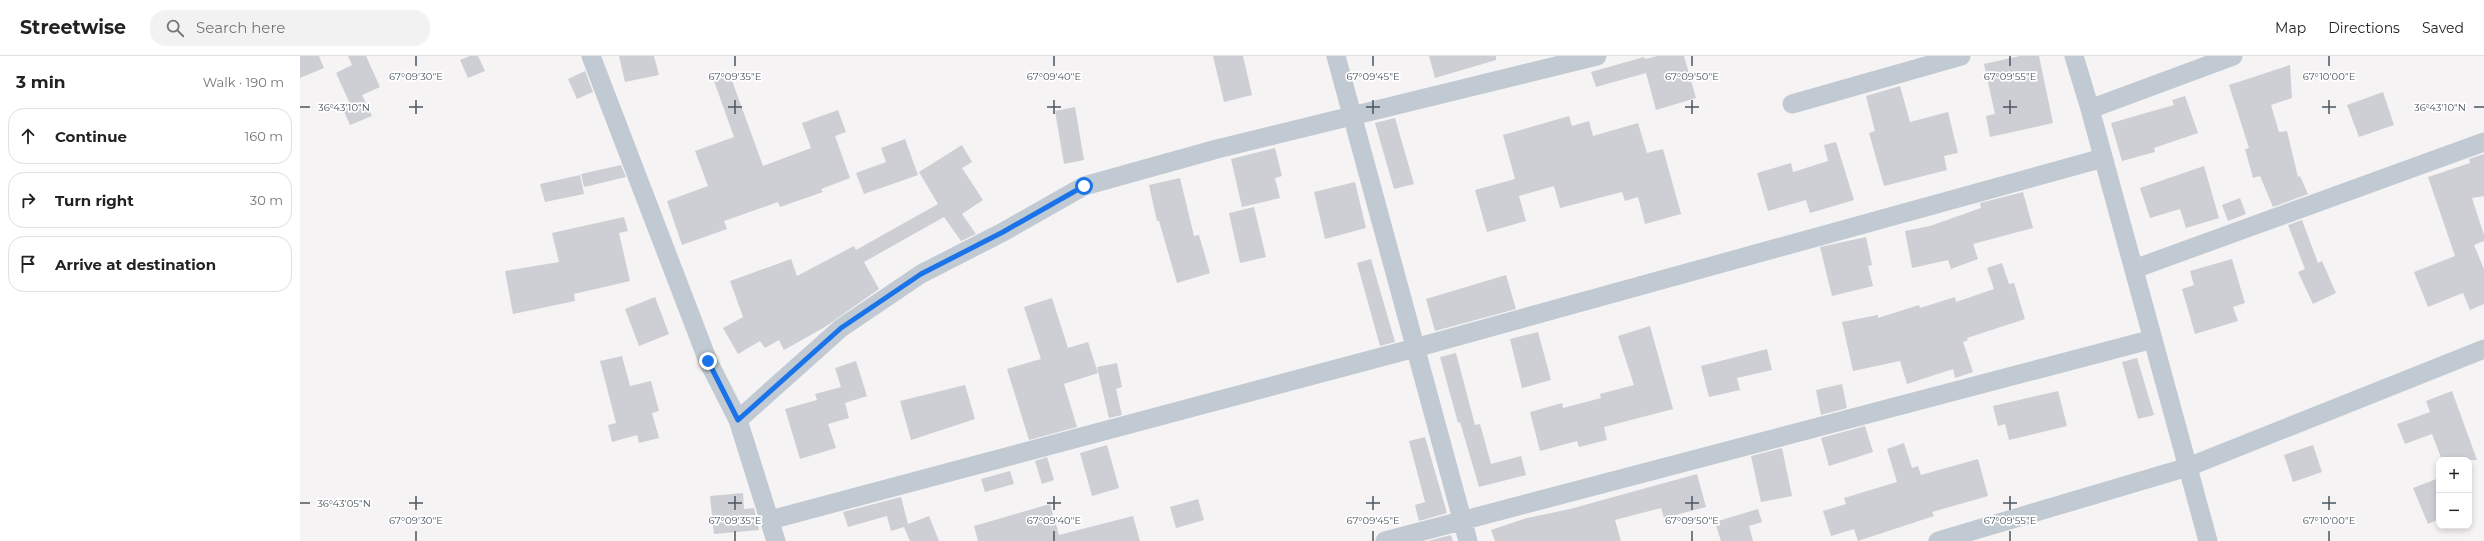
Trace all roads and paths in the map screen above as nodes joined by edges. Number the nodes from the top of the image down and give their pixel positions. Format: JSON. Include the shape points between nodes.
{"nodes":[{"id":1,"x":591,"y":56,"type":"edge"},
{"id":2,"x":1336,"y":56,"type":"edge"},
{"id":3,"x":1597,"y":56,"type":"edge"},
{"id":4,"x":1961,"y":56,"type":"edge"},
{"id":5,"x":2074,"y":56,"type":"edge"},
{"id":6,"x":2233,"y":56,"type":"edge"},
{"id":7,"x":1792,"y":104,"type":"dead end"},
{"id":8,"x":2090,"y":109,"type":"junction"},
{"id":9,"x":1352,"y":117,"type":"junction"},
{"id":10,"x":2484,"y":142,"type":"edge"},
{"id":11,"x":2103,"y":158,"type":"junction"},
{"id":12,"x":2134,"y":270,"type":"junction"},
{"id":13,"x":2153,"y":339,"type":"junction"},
{"id":14,"x":1415,"y":348,"type":"junction"},
{"id":15,"x":2484,"y":349,"type":"edge"},
{"id":16,"x":738,"y":420,"type":"junction"},
{"id":17,"x":2188,"y":467,"type":"junction"},
{"id":18,"x":770,"y":520,"type":"junction"},
{"id":19,"x":1463,"y":520,"type":"junction"},
{"id":20,"x":776,"y":541,"type":"edge"},
{"id":21,"x":1385,"y":541,"type":"edge"},
{"id":22,"x":1468,"y":541,"type":"edge"},
{"id":23,"x":1938,"y":541,"type":"edge"},
{"id":24,"x":2208,"y":541,"type":"edge"}],
"edges":[{"from":1,"to":16,"type":"street","via":[[708,361]]},
{"from":2,"to":9,"type":"street"},
{"from":3,"to":9,"type":"street"},
{"from":4,"to":7,"type":"street"},
{"from":5,"to":8,"type":"street"},
{"from":6,"to":8,"type":"street"},
{"from":8,"to":11,"type":"street"},
{"from":9,"to":14,"type":"street"},
{"from":9,"to":16,"type":"street","via":[[1217,149],[1084,186],[921,274],[841,328]]},
{"from":10,"to":12,"type":"street"},
{"from":11,"to":12,"type":"street"},
{"from":11,"to":14,"type":"street"},
{"from":12,"to":13,"type":"street"},
{"from":13,"to":17,"type":"street"},
{"from":13,"to":19,"type":"street"},
{"from":14,"to":18,"type":"street"},
{"from":14,"to":19,"type":"street"},
{"from":15,"to":17,"type":"street"},
{"from":16,"to":18,"type":"street"},
{"from":17,"to":23,"type":"street"},
{"from":17,"to":24,"type":"street"},
{"from":18,"to":20,"type":"street"},
{"from":19,"to":21,"type":"street"},
{"from":19,"to":22,"type":"street"}]}
